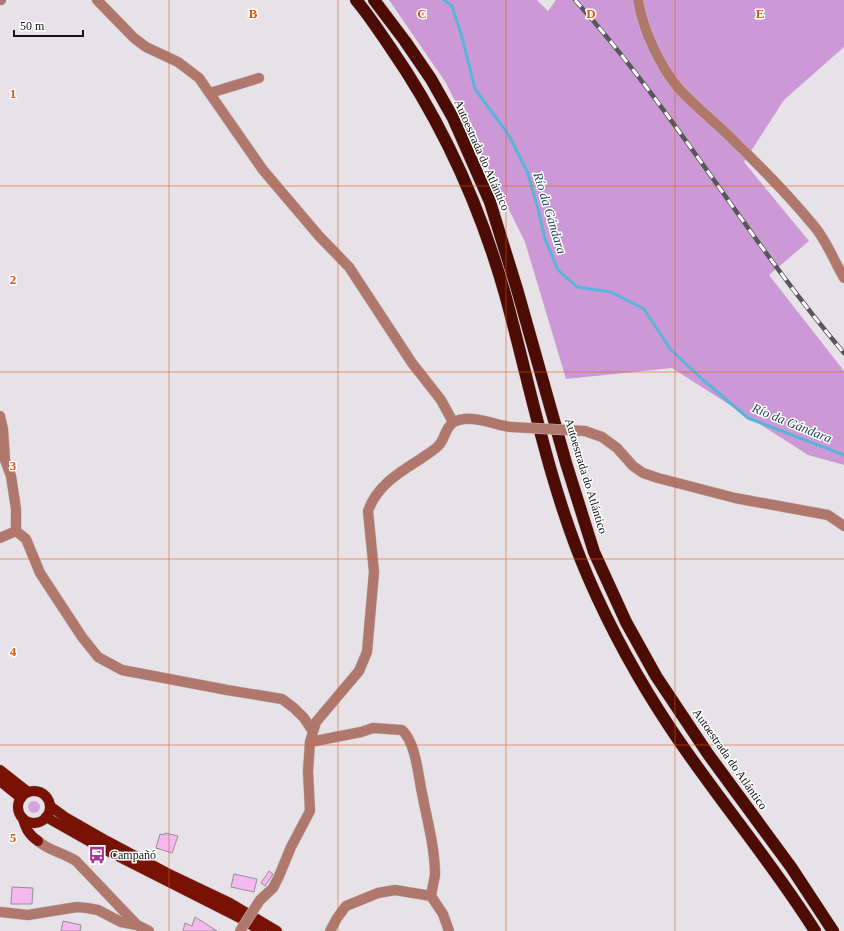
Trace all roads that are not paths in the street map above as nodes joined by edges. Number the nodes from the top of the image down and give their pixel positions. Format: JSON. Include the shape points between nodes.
{"nodes":[{"id":1,"x":98,"y":0,"type":"edge"},
{"id":2,"x":356,"y":0,"type":"edge"},
{"id":3,"x":374,"y":0,"type":"edge"},
{"id":4,"x":638,"y":0,"type":"edge"},
{"id":5,"x":259,"y":78,"type":"dead end"},
{"id":6,"x":210,"y":94,"type":"junction"},
{"id":7,"x":844,"y":278,"type":"edge"},
{"id":8,"x":0,"y":416,"type":"edge"},
{"id":9,"x":453,"y":422,"type":"junction"},
{"id":10,"x":844,"y":526,"type":"edge"},
{"id":11,"x":16,"y":531,"type":"junction"},
{"id":12,"x":0,"y":538,"type":"edge"},
{"id":13,"x":312,"y":730,"type":"junction"},
{"id":14,"x":310,"y":742,"type":"junction"},
{"id":15,"x":0,"y":770,"type":"edge"},
{"id":16,"x":0,"y":781,"type":"edge"},
{"id":17,"x":0,"y":784,"type":"edge"},
{"id":18,"x":23,"y":797,"type":"junction"},
{"id":19,"x":50,"y":806,"type":"junction"},
{"id":20,"x":23,"y":819,"type":"junction"},
{"id":21,"x":42,"y":820,"type":"junction"},
{"id":22,"x":38,"y":841,"type":"junction"},
{"id":23,"x":431,"y":896,"type":"junction"},
{"id":24,"x":0,"y":912,"type":"edge"},
{"id":25,"x":139,"y":928,"type":"edge"},
{"id":26,"x":149,"y":931,"type":"edge"},
{"id":27,"x":240,"y":931,"type":"edge"},
{"id":28,"x":261,"y":931,"type":"edge"},
{"id":29,"x":277,"y":931,"type":"edge"},
{"id":30,"x":330,"y":931,"type":"edge"},
{"id":31,"x":449,"y":931,"type":"edge"},
{"id":32,"x":815,"y":931,"type":"edge"},
{"id":33,"x":833,"y":931,"type":"edge"}],
"edges":[{"from":1,"to":6,"type":"street","via":[[134,38],[146,47],[178,62],[199,78]]},
{"from":2,"to":32,"type":"highway","via":[[403,66],[439,127],[463,176],[504,293],[544,448],[572,539],[610,625],[672,731]]},
{"from":3,"to":33,"type":"highway","name":"Autoestrada do Atlántico","via":[[431,79],[453,118],[490,202],[518,289],[566,463],[592,545],[626,622],[656,676],[708,754],[791,867]]},
{"from":4,"to":7,"type":"street","via":[[642,21],[658,57],[674,82],[737,143],[814,226]]},
{"from":5,"to":6,"type":"street"},
{"from":6,"to":9,"type":"street","via":[[263,170],[349,267],[412,363],[441,400]]},
{"from":8,"to":11,"type":"street","via":[[5,460],[11,476],[16,509]]},
{"from":9,"to":10,"type":"street","bridge":true,"via":[[472,419],[511,427],[585,431],[602,437],[643,473],[735,498],[828,515]]},
{"from":9,"to":13,"type":"street","via":[[439,445],[395,476],[380,489],[371,502],[368,511],[374,572],[367,652],[359,671]]},
{"from":11,"to":12,"type":"street"},
{"from":11,"to":13,"type":"street","via":[[26,539],[40,573],[78,632],[98,657],[122,670],[282,699],[294,708]]},
{"from":13,"to":14,"type":"street"},
{"from":14,"to":23,"type":"street","via":[[373,728],[396,728],[406,734],[412,747],[430,832],[435,875]]},
{"from":14,"to":27,"type":"street","bridge":true,"via":[[310,811],[279,876]]},
{"from":15,"to":18,"type":"main road"},
{"from":16,"to":18,"type":"main road"},
{"from":17,"to":18,"type":"main road"},
{"from":18,"to":19,"type":"main road","via":[[38,792],[46,797]]},
{"from":18,"to":20,"type":"main road","via":[[19,811]]},
{"from":19,"to":21,"type":"main road"},
{"from":19,"to":29,"type":"main road","via":[[112,844],[230,903]]},
{"from":20,"to":21,"type":"main road","via":[[33,823]]},
{"from":20,"to":22,"type":"main road","via":[[28,832]]},
{"from":21,"to":22,"type":"main road","via":[[37,829]]},
{"from":21,"to":28,"type":"main road","via":[[242,919]]},
{"from":22,"to":25,"type":"street","via":[[76,861]]},
{"from":23,"to":30,"type":"street","via":[[395,890],[378,893],[346,906]]},
{"from":23,"to":31,"type":"street","via":[[443,914]]},
{"from":24,"to":25,"type":"street","via":[[28,915],[77,907],[87,908],[98,910]]},
{"from":25,"to":26,"type":"street"}]}
